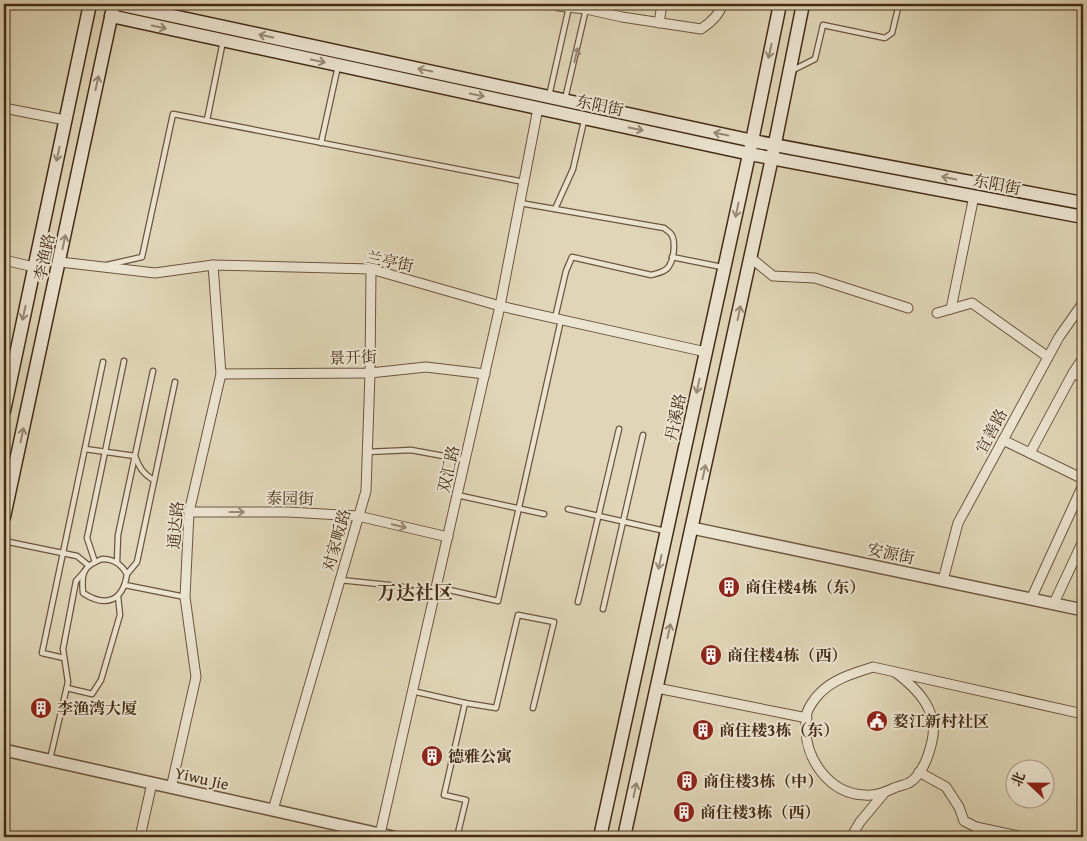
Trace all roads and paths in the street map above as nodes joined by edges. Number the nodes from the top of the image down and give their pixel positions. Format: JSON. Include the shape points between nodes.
{"nodes":[{"id":1,"x":90,"y":4,"type":"edge"},
{"id":2,"x":554,"y":4,"type":"edge"},
{"id":3,"x":662,"y":4,"type":"edge"},
{"id":4,"x":722,"y":4,"type":"edge"},
{"id":5,"x":780,"y":4,"type":"edge"},
{"id":6,"x":804,"y":4,"type":"edge"},
{"id":7,"x":899,"y":4,"type":"edge"},
{"id":8,"x":569,"y":7,"type":"junction"},
{"id":9,"x":583,"y":7,"type":"edge"},
{"id":10,"x":114,"y":8,"type":"edge"},
{"id":11,"x":659,"y":23,"type":"junction"},
{"id":12,"x":224,"y":40,"type":"junction"},
{"id":13,"x":338,"y":65,"type":"junction"},
{"id":14,"x":790,"y":72,"type":"junction"},
{"id":15,"x":549,"y":97,"type":"junction"},
{"id":16,"x":565,"y":100,"type":"junction"},
{"id":17,"x":4,"y":108,"type":"edge"},
{"id":18,"x":538,"y":108,"type":"junction"},
{"id":19,"x":584,"y":118,"type":"junction"},
{"id":20,"x":65,"y":120,"type":"junction"},
{"id":21,"x":207,"y":120,"type":"junction"},
{"id":22,"x":752,"y":141,"type":"junction"},
{"id":23,"x":321,"y":143,"type":"junction"},
{"id":24,"x":775,"y":145,"type":"junction"},
{"id":25,"x":749,"y":154,"type":"junction"},
{"id":26,"x":772,"y":158,"type":"junction"},
{"id":27,"x":524,"y":182,"type":"junction"},
{"id":28,"x":974,"y":196,"type":"junction"},
{"id":29,"x":520,"y":203,"type":"junction"},
{"id":30,"x":1083,"y":203,"type":"edge"},
{"id":31,"x":555,"y":209,"type":"junction"},
{"id":32,"x":1083,"y":217,"type":"edge"},
{"id":33,"x":672,"y":258,"type":"junction"},
{"id":34,"x":751,"y":258,"type":"junction"},
{"id":35,"x":4,"y":260,"type":"edge"},
{"id":36,"x":60,"y":262,"type":"junction"},
{"id":37,"x":213,"y":265,"type":"junction"},
{"id":38,"x":98,"y":266,"type":"junction"},
{"id":39,"x":34,"y":267,"type":"junction"},
{"id":40,"x":724,"y":268,"type":"junction"},
{"id":41,"x":371,"y":269,"type":"junction"},
{"id":42,"x":1083,"y":303,"type":"edge"},
{"id":43,"x":500,"y":306,"type":"junction"},
{"id":44,"x":908,"y":308,"type":"dead end"},
{"id":45,"x":951,"y":309,"type":"junction"},
{"id":46,"x":937,"y":313,"type":"dead end"},
{"id":47,"x":558,"y":319,"type":"junction"},
{"id":48,"x":706,"y":352,"type":"junction"},
{"id":49,"x":1048,"y":357,"type":"junction"},
{"id":50,"x":1083,"y":358,"type":"edge"},
{"id":51,"x":124,"y":361,"type":"dead end"},
{"id":52,"x":103,"y":362,"type":"dead end"},
{"id":53,"x":153,"y":371,"type":"dead end"},
{"id":54,"x":370,"y":373,"type":"junction"},
{"id":55,"x":1073,"y":373,"type":"junction"},
{"id":56,"x":221,"y":374,"type":"junction"},
{"id":57,"x":484,"y":374,"type":"junction"},
{"id":58,"x":1083,"y":378,"type":"edge"},
{"id":59,"x":175,"y":382,"type":"dead end"},
{"id":60,"x":4,"y":409,"type":"edge"},
{"id":61,"x":619,"y":428,"type":"dead end"},
{"id":62,"x":643,"y":435,"type":"dead end"},
{"id":63,"x":1003,"y":440,"type":"junction"},
{"id":64,"x":85,"y":448,"type":"junction"},
{"id":65,"x":105,"y":452,"type":"junction"},
{"id":66,"x":367,"y":452,"type":"junction"},
{"id":67,"x":1030,"y":453,"type":"junction"},
{"id":68,"x":135,"y":456,"type":"junction"},
{"id":69,"x":465,"y":460,"type":"junction"},
{"id":70,"x":154,"y":480,"type":"junction"},
{"id":71,"x":1083,"y":480,"type":"edge"},
{"id":72,"x":1083,"y":484,"type":"edge"},
{"id":73,"x":457,"y":495,"type":"junction"},
{"id":74,"x":519,"y":508,"type":"junction"},
{"id":75,"x":568,"y":509,"type":"dead end"},
{"id":76,"x":189,"y":512,"type":"junction"},
{"id":77,"x":544,"y":514,"type":"dead end"},
{"id":78,"x":358,"y":516,"type":"junction"},
{"id":79,"x":598,"y":516,"type":"junction"},
{"id":80,"x":4,"y":517,"type":"edge"},
{"id":81,"x":623,"y":521,"type":"junction"},
{"id":82,"x":692,"y":528,"type":"junction"},
{"id":83,"x":667,"y":531,"type":"junction"},
{"id":84,"x":448,"y":537,"type":"junction"},
{"id":85,"x":1083,"y":541,"type":"edge"},
{"id":86,"x":4,"y":542,"type":"edge"},
{"id":87,"x":63,"y":554,"type":"junction"},
{"id":88,"x":94,"y":562,"type":"junction"},
{"id":89,"x":117,"y":562,"type":"junction"},
{"id":90,"x":88,"y":565,"type":"junction"},
{"id":91,"x":84,"y":572,"type":"junction"},
{"id":92,"x":127,"y":574,"type":"junction"},
{"id":93,"x":340,"y":580,"type":"junction"},
{"id":94,"x":943,"y":580,"type":"junction"},
{"id":95,"x":126,"y":586,"type":"junction"},
{"id":96,"x":435,"y":591,"type":"junction"},
{"id":97,"x":118,"y":596,"type":"junction"},
{"id":98,"x":185,"y":597,"type":"junction"},
{"id":99,"x":1031,"y":599,"type":"junction"},
{"id":100,"x":578,"y":602,"type":"dead end"},
{"id":101,"x":1054,"y":603,"type":"junction"},
{"id":102,"x":602,"y":608,"type":"dead end"},
{"id":103,"x":1083,"y":610,"type":"edge"},
{"id":104,"x":64,"y":658,"type":"junction"},
{"id":105,"x":895,"y":672,"type":"junction"},
{"id":106,"x":66,"y":688,"type":"junction"},
{"id":107,"x":657,"y":688,"type":"junction"},
{"id":108,"x":412,"y":691,"type":"junction"},
{"id":109,"x":465,"y":702,"type":"junction"},
{"id":110,"x":533,"y":708,"type":"dead end"},
{"id":111,"x":1083,"y":714,"type":"edge"},
{"id":112,"x":807,"y":718,"type":"junction"},
{"id":113,"x":4,"y":750,"type":"edge"},
{"id":114,"x":49,"y":760,"type":"junction"},
{"id":115,"x":919,"y":772,"type":"junction"},
{"id":116,"x":152,"y":783,"type":"junction"},
{"id":117,"x":171,"y":788,"type":"junction"},
{"id":118,"x":884,"y":792,"type":"junction"},
{"id":119,"x":273,"y":810,"type":"junction"},
{"id":120,"x":380,"y":834,"type":"junction"},
{"id":121,"x":140,"y":837,"type":"edge"},
{"id":122,"x":393,"y":837,"type":"edge"},
{"id":123,"x":457,"y":837,"type":"edge"},
{"id":124,"x":600,"y":837,"type":"edge"},
{"id":125,"x":624,"y":837,"type":"edge"},
{"id":126,"x":851,"y":837,"type":"edge"},
{"id":127,"x":1023,"y":837,"type":"edge"}],
"edges":[{"from":1,"to":20,"type":"main road","name":"李渔路"},
{"from":2,"to":8,"type":"street"},
{"from":3,"to":11,"type":"street"},
{"from":4,"to":11,"type":"street","via":[[711,22],[701,29]]},
{"from":5,"to":22,"type":"main road","name":"丹溪路","one_way":true},
{"from":6,"to":14,"type":"main road"},
{"from":7,"to":14,"type":"lane","via":[[892,33],[885,38],[823,25],[815,59]]},
{"from":8,"to":9,"type":"street"},
{"from":8,"to":15,"type":"lane"},
{"from":9,"to":11,"type":"street"},
{"from":16,"to":9,"type":"lane","one_way":true},
{"from":10,"to":12,"type":"main road","name":"东阳街","one_way":true},
{"from":15,"to":10,"type":"main road","name":"东阳街","one_way":true},
{"from":36,"to":10,"type":"main road","name":"李渔路","one_way":true},
{"from":12,"to":13,"type":"main road","name":"东阳街","one_way":true},
{"from":12,"to":21,"type":"lane"},
{"from":13,"to":18,"type":"main road","name":"东阳街","one_way":true},
{"from":13,"to":23,"type":"lane"},
{"from":14,"to":24,"type":"main road"},
{"from":15,"to":16,"type":"main road","name":"东阳街"},
{"from":22,"to":16,"type":"main road","name":"东阳街","one_way":true},
{"from":17,"to":20,"type":"street"},
{"from":18,"to":19,"type":"main road","name":"东阳街"},
{"from":18,"to":27,"type":"street","name":"双汇路"},
{"from":19,"to":25,"type":"main road","name":"东阳街","one_way":true},
{"from":19,"to":31,"type":"lane","via":[[573,169]]},
{"from":20,"to":39,"type":"main road","name":"李渔路","one_way":true},
{"from":21,"to":23,"type":"lane"},
{"from":21,"to":38,"type":"lane","via":[[173,114],[142,257]]},
{"from":22,"to":24,"type":"main road","name":"东阳街"},
{"from":22,"to":25,"type":"main road","name":"丹溪路"},
{"from":23,"to":27,"type":"lane"},
{"from":24,"to":26,"type":"main road"},
{"from":30,"to":24,"type":"main road","name":"东阳街","one_way":true},
{"from":25,"to":26,"type":"main road","name":"东阳街"},
{"from":25,"to":40,"type":"main road","name":"丹溪路","one_way":true},
{"from":26,"to":28,"type":"main road","name":"东阳街"},
{"from":26,"to":34,"type":"main road"},
{"from":27,"to":29,"type":"street","name":"双汇路"},
{"from":28,"to":32,"type":"main road","name":"东阳街"},
{"from":28,"to":45,"type":"street"},
{"from":29,"to":31,"type":"lane"},
{"from":29,"to":43,"type":"street","name":"双汇路"},
{"from":31,"to":33,"type":"lane","via":[[664,228],[672,234]]},
{"from":33,"to":40,"type":"lane"},
{"from":33,"to":47,"type":"lane","via":[[662,272],[651,275],[572,257],[566,272]]},
{"from":34,"to":44,"type":"street","via":[[773,276],[815,278]]},
{"from":82,"to":34,"type":"main road","one_way":true},
{"from":35,"to":39,"type":"street"},
{"from":36,"to":38,"type":"street","name":"兰亭街"},
{"from":80,"to":36,"type":"main road","name":"李渔路","one_way":true},
{"from":37,"to":38,"type":"street","name":"兰亭街","via":[[155,273]]},
{"from":37,"to":41,"type":"street","name":"兰亭街"},
{"from":37,"to":56,"type":"street","name":"通达路"},
{"from":39,"to":60,"type":"main road","name":"李渔路","one_way":true},
{"from":40,"to":48,"type":"main road","name":"丹溪路"},
{"from":41,"to":43,"type":"street","name":"兰亭街"},
{"from":41,"to":54,"type":"street","name":"对家畈路"},
{"from":42,"to":49,"type":"street","name":"宜善路"},
{"from":43,"to":47,"type":"street","name":"兰亭街"},
{"from":43,"to":57,"type":"street","name":"双汇路"},
{"from":45,"to":46,"type":"street"},
{"from":45,"to":49,"type":"street","via":[[972,303]]},
{"from":47,"to":48,"type":"street","name":"兰亭街"},
{"from":47,"to":74,"type":"lane"},
{"from":48,"to":83,"type":"main road","name":"丹溪路","one_way":true},
{"from":49,"to":63,"type":"street","name":"宜善路"},
{"from":50,"to":55,"type":"street"},
{"from":51,"to":65,"type":"lane"},
{"from":52,"to":64,"type":"lane"},
{"from":53,"to":68,"type":"lane"},
{"from":54,"to":56,"type":"street","name":"景开街"},
{"from":54,"to":57,"type":"street","name":"景开街","via":[[426,367]]},
{"from":54,"to":66,"type":"street","name":"对家畈路"},
{"from":55,"to":58,"type":"street"},
{"from":55,"to":67,"type":"street"},
{"from":56,"to":76,"type":"street","name":"通达路"},
{"from":57,"to":69,"type":"street","name":"双汇路"},
{"from":59,"to":70,"type":"lane"},
{"from":61,"to":79,"type":"lane"},
{"from":62,"to":81,"type":"lane"},
{"from":63,"to":67,"type":"street"},
{"from":63,"to":94,"type":"street","name":"宜善路","via":[[958,524]]},
{"from":64,"to":65,"type":"lane"},
{"from":64,"to":87,"type":"lane"},
{"from":65,"to":68,"type":"lane"},
{"from":65,"to":88,"type":"lane","via":[[87,538]]},
{"from":66,"to":69,"type":"lane","via":[[411,450]]},
{"from":66,"to":78,"type":"street","name":"对家畈路","via":[[366,491]]},
{"from":67,"to":71,"type":"street"},
{"from":68,"to":70,"type":"lane","via":[[146,476]]},
{"from":68,"to":89,"type":"lane","via":[[118,535]]},
{"from":69,"to":73,"type":"street","name":"双汇路"},
{"from":70,"to":92,"type":"lane","via":[[137,562]]},
{"from":72,"to":99,"type":"street"},
{"from":73,"to":74,"type":"lane"},
{"from":73,"to":84,"type":"street","name":"双汇路"},
{"from":74,"to":77,"type":"lane"},
{"from":74,"to":96,"type":"lane","via":[[498,601]]},
{"from":75,"to":79,"type":"lane"},
{"from":76,"to":78,"type":"street","name":"泰园街","one_way":true},
{"from":76,"to":98,"type":"street","name":"通达路"},
{"from":78,"to":84,"type":"street","name":"泰园街","one_way":true},
{"from":78,"to":93,"type":"street","name":"对家畈路"},
{"from":79,"to":81,"type":"lane"},
{"from":79,"to":100,"type":"lane"},
{"from":81,"to":83,"type":"lane"},
{"from":81,"to":102,"type":"lane"},
{"from":82,"to":94,"type":"street","name":"安源街"},
{"from":107,"to":82,"type":"main road","one_way":true},
{"from":83,"to":124,"type":"main road","name":"丹溪路","one_way":true},
{"from":84,"to":96,"type":"street","name":"双汇路"},
{"from":85,"to":101,"type":"street"},
{"from":86,"to":87,"type":"lane"},
{"from":87,"to":90,"type":"lane","via":[[76,556]]},
{"from":87,"to":104,"type":"lane","via":[[42,653]]},
{"from":88,"to":89,"type":"lane","via":[[109,559]]},
{"from":88,"to":90,"type":"lane"},
{"from":89,"to":92,"type":"lane"},
{"from":90,"to":91,"type":"lane"},
{"from":91,"to":97,"type":"lane","via":[[83,593],[90,598],[101,601]]},
{"from":91,"to":104,"type":"lane","via":[[76,581]]},
{"from":92,"to":95,"type":"lane"},
{"from":93,"to":96,"type":"lane"},
{"from":93,"to":119,"type":"street","name":"对家畈路"},
{"from":94,"to":99,"type":"street","name":"安源街"},
{"from":95,"to":97,"type":"lane"},
{"from":95,"to":98,"type":"lane"},
{"from":96,"to":108,"type":"street","name":"双汇路"},
{"from":97,"to":106,"type":"lane","via":[[120,615],[101,680],[92,694]]},
{"from":98,"to":117,"type":"street","name":"通达路","via":[[196,677]]},
{"from":99,"to":101,"type":"street","name":"安源街"},
{"from":101,"to":103,"type":"street","name":"安源街"},
{"from":104,"to":106,"type":"lane"},
{"from":105,"to":111,"type":"street"},
{"from":105,"to":112,"type":"street","via":[[872,667],[843,677],[819,694]]},
{"from":105,"to":115,"type":"street","via":[[919,692],[935,729]]},
{"from":106,"to":114,"type":"lane"},
{"from":107,"to":112,"type":"street"},
{"from":125,"to":107,"type":"main road","one_way":true},
{"from":108,"to":109,"type":"lane"},
{"from":108,"to":120,"type":"street","name":"双汇路"},
{"from":109,"to":110,"type":"lane","via":[[496,708],[518,615],[554,622]]},
{"from":109,"to":123,"type":"lane","via":[[444,795],[466,800]]},
{"from":112,"to":118,"type":"street","via":[[806,737],[812,758],[826,778],[844,790],[865,795]]},
{"from":113,"to":114,"type":"street","name":"Yiwu Jie"},
{"from":114,"to":116,"type":"street","name":"Yiwu Jie"},
{"from":115,"to":118,"type":"street","via":[[910,782]]},
{"from":115,"to":127,"type":"street","via":[[946,788],[964,821],[976,827]]},
{"from":116,"to":117,"type":"street","name":"Yiwu Jie"},
{"from":116,"to":121,"type":"street"},
{"from":117,"to":119,"type":"street","name":"Yiwu Jie"},
{"from":118,"to":126,"type":"street"},
{"from":119,"to":120,"type":"street","name":"Yiwu Jie"},
{"from":120,"to":122,"type":"street","name":"Yiwu Jie"}]}
